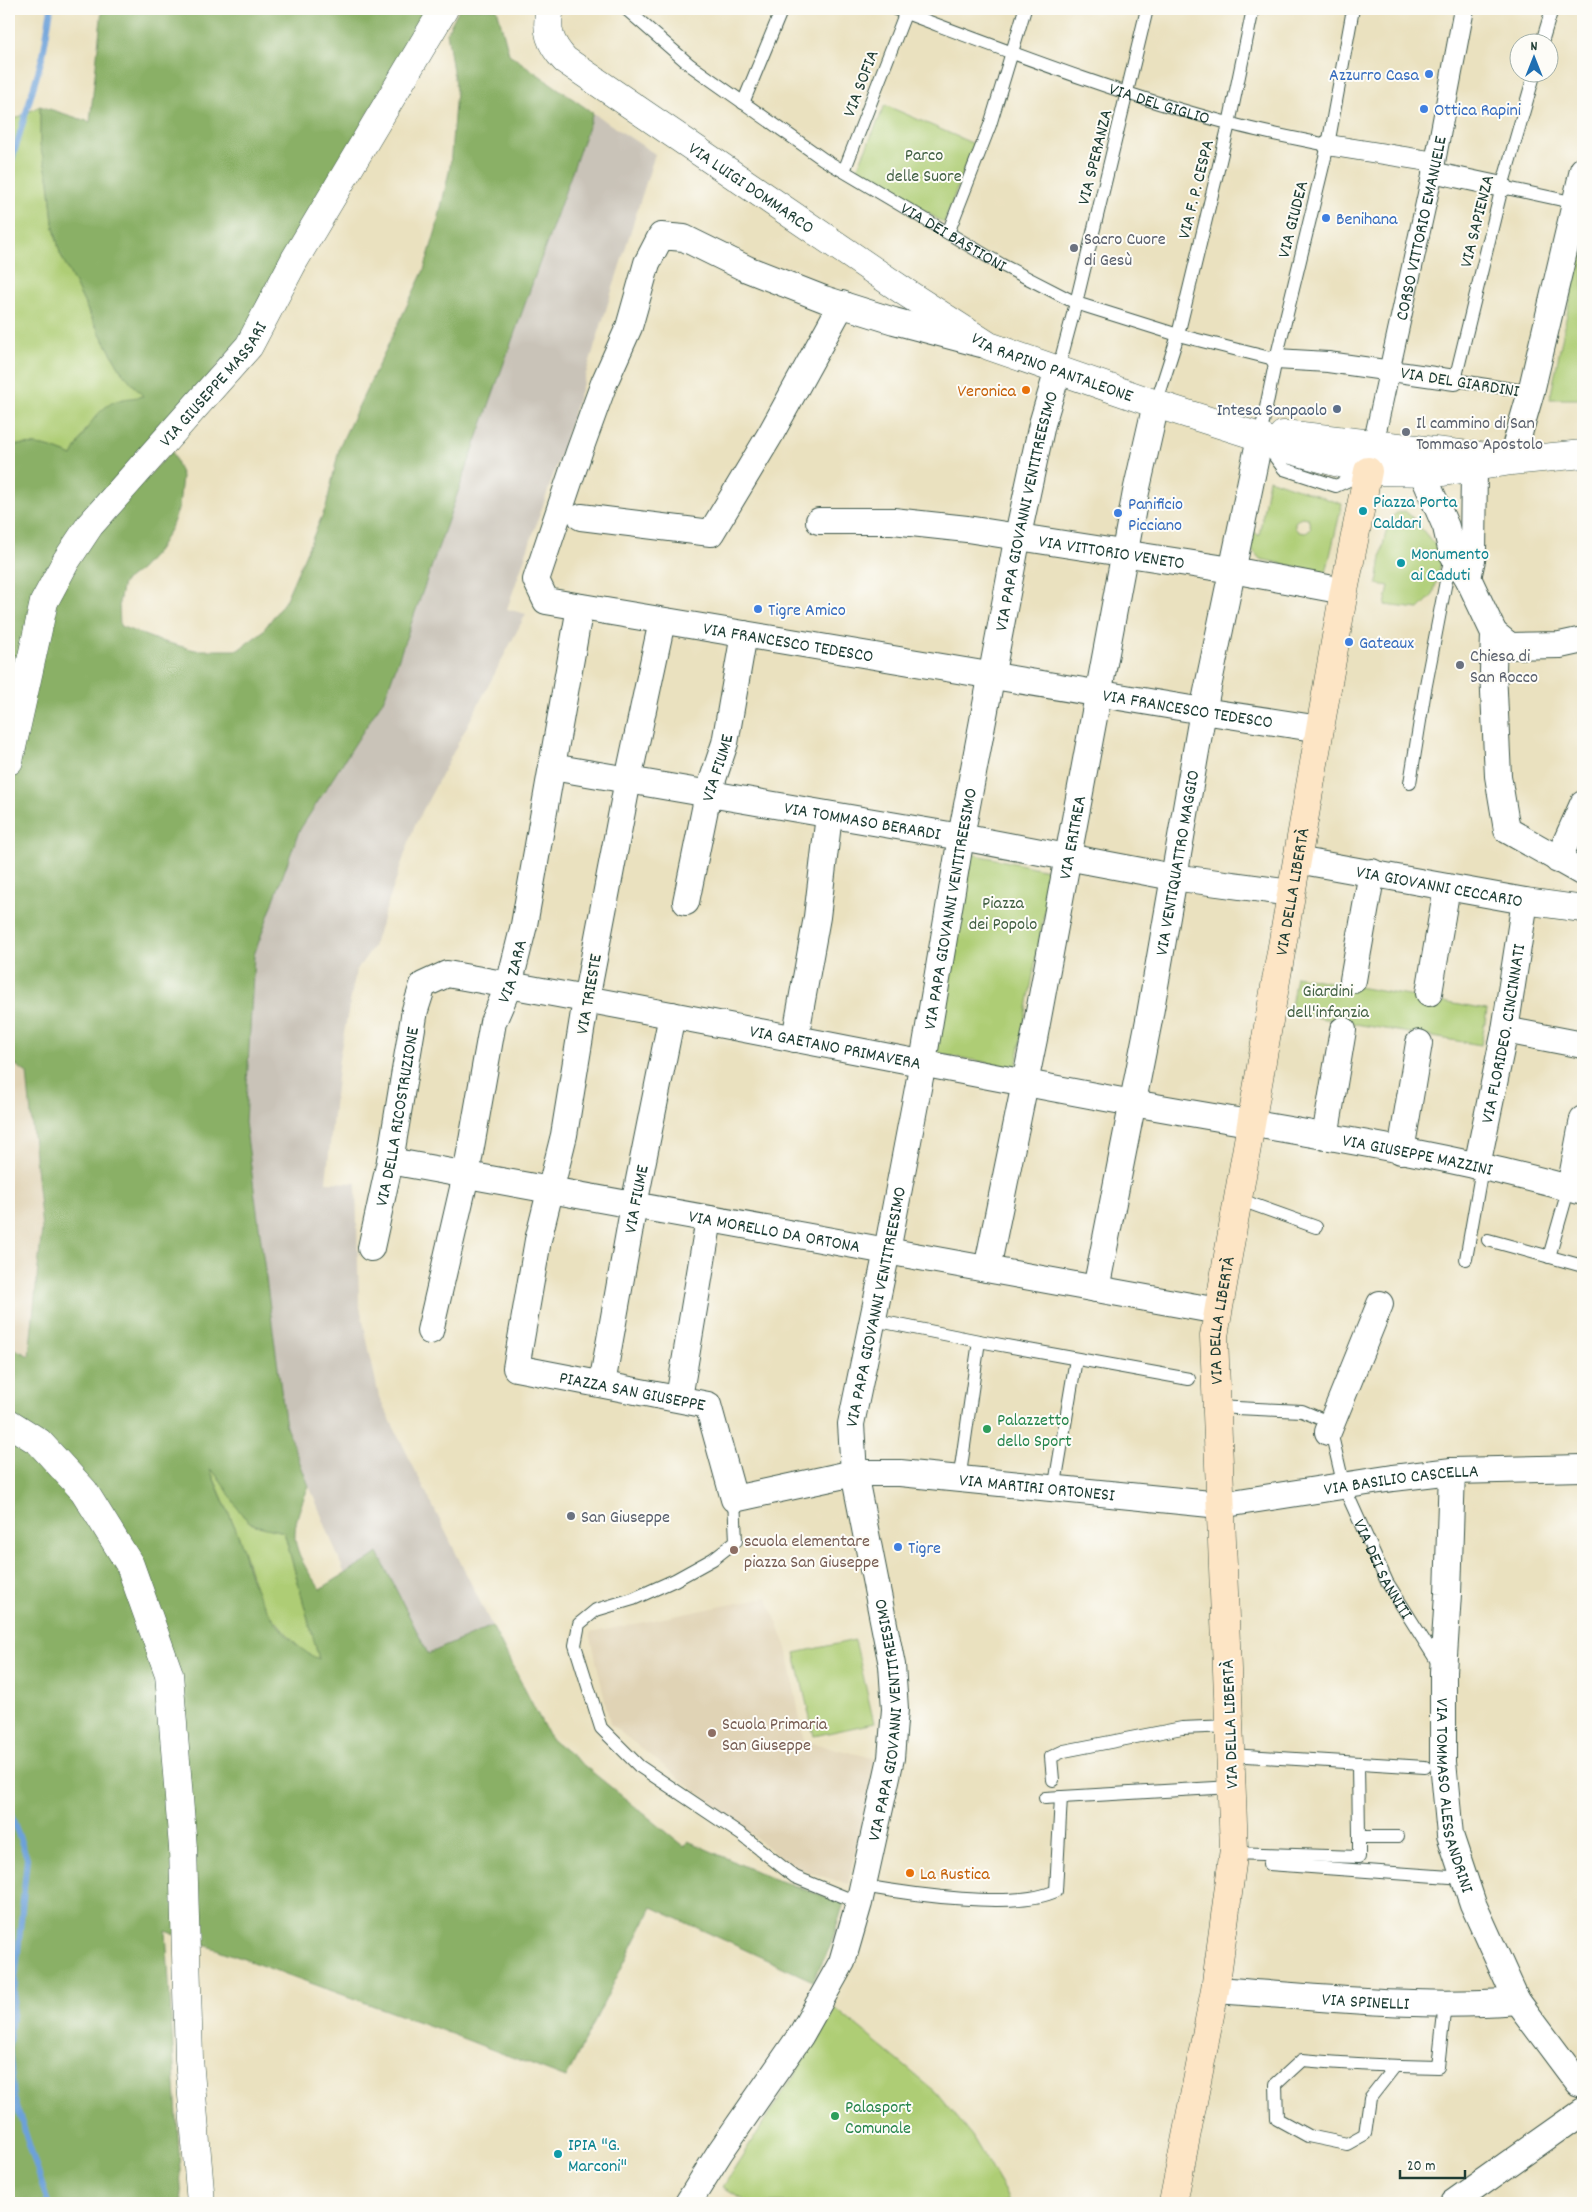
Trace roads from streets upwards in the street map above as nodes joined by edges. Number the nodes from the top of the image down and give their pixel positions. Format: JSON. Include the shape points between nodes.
{"nodes":[{"id":1,"x":444,"y":9,"type":"edge"},
{"id":2,"x":550,"y":9,"type":"edge"},
{"id":3,"x":1464,"y":9,"type":"edge"},
{"id":4,"x":1328,"y":145,"type":"road end"},
{"id":5,"x":1434,"y":167,"type":"junction"},
{"id":6,"x":1583,"y":170,"type":"edge"},
{"id":7,"x":1502,"y":187,"type":"road end"},
{"id":8,"x":842,"y":304,"type":"junction"},
{"id":9,"x":629,"y":327,"type":"joint"},
{"id":10,"x":989,"y":346,"type":"junction"},
{"id":11,"x":1273,"y":359,"type":"road end"},
{"id":12,"x":1058,"y":370,"type":"junction"},
{"id":13,"x":1390,"y":370,"type":"junction"},
{"id":14,"x":1455,"y":380,"type":"road end"},
{"id":15,"x":1156,"y":404,"type":"junction"},
{"id":16,"x":1260,"y":437,"type":"junction"},
{"id":17,"x":1583,"y":454,"type":"edge"},
{"id":18,"x":1371,"y":458,"type":"junction"},
{"id":19,"x":1511,"y":461,"type":"junction"},
{"id":20,"x":1474,"y":468,"type":"junction"},
{"id":21,"x":1422,"y":472,"type":"junction"},
{"id":22,"x":581,"y":517,"type":"dead end"},
{"id":23,"x":819,"y":521,"type":"dead end"},
{"id":24,"x":1018,"y":535,"type":"junction"},
{"id":25,"x":1124,"y":552,"type":"junction"},
{"id":26,"x":1232,"y":570,"type":"junction"},
{"id":27,"x":1468,"y":578,"type":"junction"},
{"id":28,"x":1344,"y":592,"type":"junction"},
{"id":29,"x":580,"y":607,"type":"junction"},
{"id":30,"x":662,"y":621,"type":"junction"},
{"id":31,"x":1494,"y":633,"type":"junction"},
{"id":32,"x":744,"y":634,"type":"junction"},
{"id":33,"x":1583,"y":640,"type":"edge"},
{"id":34,"x":992,"y":676,"type":"junction"},
{"id":35,"x":1100,"y":693,"type":"junction"},
{"id":36,"x":1203,"y":711,"type":"junction"},
{"id":37,"x":1320,"y":729,"type":"junction"},
{"id":38,"x":9,"y":761,"type":"edge"},
{"id":39,"x":552,"y":767,"type":"junction"},
{"id":40,"x":628,"y":780,"type":"junction"},
{"id":41,"x":708,"y":794,"type":"junction"},
{"id":42,"x":1583,"y":804,"type":"edge"},
{"id":43,"x":829,"y":815,"type":"junction"},
{"id":44,"x":961,"y":837,"type":"junction"},
{"id":45,"x":1066,"y":857,"type":"junction"},
{"id":46,"x":1297,"y":860,"type":"junction"},
{"id":47,"x":1558,"y":860,"type":"junction"},
{"id":48,"x":1372,"y":872,"type":"junction"},
{"id":49,"x":1583,"y":873,"type":"edge"},
{"id":50,"x":1173,"y":877,"type":"junction"},
{"id":51,"x":1447,"y":887,"type":"junction"},
{"id":52,"x":1291,"y":893,"type":"junction"},
{"id":53,"x":1525,"y":901,"type":"junction"},
{"id":54,"x":686,"y":902,"type":"dead end"},
{"id":55,"x":1583,"y":909,"type":"edge"},
{"id":56,"x":1353,"y":980,"type":"dead end"},
{"id":57,"x":423,"y":985,"type":"joint"},
{"id":58,"x":509,"y":985,"type":"junction"},
{"id":59,"x":1429,"y":993,"type":"dead end"},
{"id":60,"x":586,"y":1000,"type":"junction"},
{"id":61,"x":672,"y":1015,"type":"junction"},
{"id":62,"x":1343,"y":1030,"type":"dead end"},
{"id":63,"x":1504,"y":1030,"type":"junction"},
{"id":64,"x":795,"y":1039,"type":"junction"},
{"id":65,"x":1419,"y":1043,"type":"dead end"},
{"id":66,"x":1583,"y":1045,"type":"edge"},
{"id":67,"x":923,"y":1062,"type":"junction"},
{"id":68,"x":1024,"y":1082,"type":"junction"},
{"id":69,"x":1132,"y":1102,"type":"junction"},
{"id":70,"x":1583,"y":1119,"type":"edge"},
{"id":71,"x":1251,"y":1123,"type":"junction"},
{"id":72,"x":1326,"y":1136,"type":"junction"},
{"id":73,"x":1401,"y":1151,"type":"junction"},
{"id":74,"x":390,"y":1161,"type":"junction"},
{"id":75,"x":1480,"y":1167,"type":"junction"},
{"id":76,"x":466,"y":1175,"type":"junction"},
{"id":77,"x":550,"y":1190,"type":"junction"},
{"id":78,"x":1573,"y":1194,"type":"edge"},
{"id":79,"x":634,"y":1205,"type":"junction"},
{"id":80,"x":709,"y":1219,"type":"junction"},
{"id":81,"x":371,"y":1248,"type":"dead end"},
{"id":82,"x":888,"y":1251,"type":"junction"},
{"id":83,"x":987,"y":1269,"type":"junction"},
{"id":84,"x":1096,"y":1289,"type":"junction"},
{"id":85,"x":1380,"y":1304,"type":"dead end"},
{"id":86,"x":1218,"y":1311,"type":"junction"},
{"id":87,"x":430,"y":1331,"type":"dead end"},
{"id":88,"x":516,"y":1368,"type":"joint"},
{"id":89,"x":602,"y":1384,"type":"junction"},
{"id":90,"x":679,"y":1398,"type":"junction"},
{"id":91,"x":9,"y":1424,"type":"edge"},
{"id":92,"x":1328,"y":1432,"type":"road end"},
{"id":93,"x":1583,"y":1468,"type":"edge"},
{"id":94,"x":1452,"y":1471,"type":"junction"},
{"id":95,"x":854,"y":1473,"type":"junction"},
{"id":96,"x":1220,"y":1505,"type":"junction"},
{"id":97,"x":1216,"y":1990,"type":"junction"},
{"id":98,"x":1517,"y":2001,"type":"junction"},
{"id":99,"x":1583,"y":2085,"type":"edge"},
{"id":100,"x":1583,"y":2111,"type":"edge"},
{"id":101,"x":201,"y":2203,"type":"edge"},
{"id":102,"x":688,"y":2203,"type":"edge"},
{"id":103,"x":1173,"y":2203,"type":"edge"},
{"id":104,"x":1453,"y":2203,"type":"edge"}],
"edges":[{"from":1,"to":38,"type":"street","name":"VIA GIUSEPPE MASSARI","via":[[294,259],[249,346],[90,525],[66,561],[44,602]]},
{"from":2,"to":10,"type":"street","name":"VIA LUIGI DOMMARCO","via":[[548,33],[565,60]]},
{"from":3,"to":5,"type":"street","name":"CORSO VITTORIO EMANUELE"},
{"from":4,"to":5,"type":"street","name":"VIA DEL GIGLIO"},
{"from":5,"to":7,"type":"street","name":"VIA DEL GIGLIO"},
{"from":5,"to":13,"type":"street","name":"CORSO VITTORIO EMANUELE"},
{"from":6,"to":19,"type":"street","via":[[1531,392]]},
{"from":8,"to":9,"type":"street","name":"VIA RAPINO PANTALEONE","via":[[747,269],[684,238],[661,236],[647,263]]},
{"from":8,"to":10,"type":"street","name":"VIA RAPINO PANTALEONE"},
{"from":8,"to":22,"type":"street","via":[[711,533]]},
{"from":9,"to":29,"type":"street","name":"VIA FRANCESCO TEDESCO","via":[[604,383],[536,580],[546,601]]},
{"from":10,"to":12,"type":"street","name":"VIA RAPINO PANTALEONE"},
{"from":11,"to":13,"type":"street","name":"VIA DEI BASTIONI"},
{"from":12,"to":15,"type":"street","name":"VIA RAPINO PANTALEONE"},
{"from":12,"to":24,"type":"street","name":"VIA PAPA GIOVANNI VENTITREESIMO","via":[[1042,424]]},
{"from":13,"to":14,"type":"street","name":"VIA DEL GIARDINI"},
{"from":13,"to":18,"type":"street","name":"CORSO VITTORIO EMANUELE"},
{"from":15,"to":16,"type":"street","name":"VIA RAPINO PANTALEONE"},
{"from":15,"to":25,"type":"street","name":"VIA ERITREA"},
{"from":16,"to":18,"type":"street","name":"VIA RAPINO PANTALEONE","via":[[1288,449]]},
{"from":16,"to":26,"type":"street","name":"VIA VENTIQUATTRO MAGGIO"},
{"from":17,"to":19,"type":"street"},
{"from":18,"to":19,"type":"street","via":[[1443,451]]},
{"from":18,"to":21,"type":"street"},
{"from":18,"to":28,"type":"main road","name":"VIA DELLA LIBERTÀ"},
{"from":19,"to":20,"type":"street"},
{"from":20,"to":21,"type":"street"},
{"from":20,"to":27,"type":"street","via":[[1473,555]]},
{"from":21,"to":27,"type":"street","via":[[1446,527],[1452,553]]},
{"from":23,"to":24,"type":"street","name":"VIA VITTORIO VENETO","via":[[893,521]]},
{"from":24,"to":25,"type":"street","name":"VIA VITTORIO VENETO"},
{"from":24,"to":34,"type":"street","name":"VIA PAPA GIOVANNI VENTITREESIMO"},
{"from":25,"to":26,"type":"street","name":"VIA VITTORIO VENETO"},
{"from":25,"to":35,"type":"street","name":"VIA ERITREA"},
{"from":26,"to":28,"type":"street","name":"VIA VITTORIO VENETO"},
{"from":26,"to":36,"type":"street","name":"VIA VENTIQUATTRO MAGGIO"},
{"from":27,"to":31,"type":"street"},
{"from":28,"to":37,"type":"main road","name":"VIA DELLA LIBERTÀ"},
{"from":29,"to":30,"type":"street","name":"VIA FRANCESCO TEDESCO"},
{"from":29,"to":39,"type":"street","name":"VIA ZARA"},
{"from":30,"to":32,"type":"street","name":"VIA FRANCESCO TEDESCO"},
{"from":30,"to":40,"type":"street","name":"VIA TRIESTE"},
{"from":31,"to":33,"type":"street","via":[[1510,646],[1560,645]]},
{"from":31,"to":47,"type":"street","via":[[1498,776],[1507,830]]},
{"from":32,"to":34,"type":"street","name":"VIA FRANCESCO TEDESCO"},
{"from":32,"to":41,"type":"street","name":"VIA FIUME","via":[[725,743]]},
{"from":34,"to":35,"type":"street","name":"VIA FRANCESCO TEDESCO"},
{"from":34,"to":44,"type":"street","name":"VIA PAPA GIOVANNI VENTITREESIMO"},
{"from":35,"to":36,"type":"street","name":"VIA FRANCESCO TEDESCO"},
{"from":35,"to":45,"type":"street","name":"VIA ERITREA"},
{"from":36,"to":37,"type":"street","name":"VIA FRANCESCO TEDESCO"},
{"from":36,"to":50,"type":"street","name":"VIA VENTIQUATTRO MAGGIO"},
{"from":37,"to":46,"type":"main road","name":"VIA DELLA LIBERTÀ"},
{"from":39,"to":40,"type":"street","name":"VIA TOMMASO BERARDI"},
{"from":39,"to":58,"type":"street","name":"VIA ZARA","via":[[524,925]]},
{"from":40,"to":41,"type":"street","name":"VIA TOMMASO BERARDI"},
{"from":40,"to":60,"type":"street","name":"VIA TRIESTE"},
{"from":41,"to":43,"type":"street","name":"VIA TOMMASO BERARDI"},
{"from":41,"to":54,"type":"street","name":"VIA FIUME"},
{"from":42,"to":47,"type":"street"},
{"from":43,"to":44,"type":"street","name":"VIA TOMMASO BERARDI"},
{"from":43,"to":64,"type":"street","via":[[817,918]]},
{"from":44,"to":45,"type":"street","name":"VIA TOMMASO BERARDI"},
{"from":44,"to":67,"type":"street","name":"VIA PAPA GIOVANNI VENTITREESIMO"},
{"from":45,"to":50,"type":"street","name":"VIA TOMMASO BERARDI"},
{"from":45,"to":68,"type":"street","name":"VIA ERITREA"},
{"from":46,"to":48,"type":"street","name":"VIA GIOVANNI CECCARIO"},
{"from":46,"to":52,"type":"main road","name":"VIA DELLA LIBERTÀ"},
{"from":47,"to":49,"type":"street"},
{"from":48,"to":51,"type":"street","name":"VIA GIOVANNI CECCARIO"},
{"from":48,"to":56,"type":"street"},
{"from":50,"to":52,"type":"street","name":"VIA TOMMASO BERARDI"},
{"from":50,"to":69,"type":"street","name":"VIA VENTIQUATTRO MAGGIO"},
{"from":51,"to":53,"type":"street","name":"VIA GIOVANNI CECCARIO"},
{"from":51,"to":59,"type":"street"},
{"from":52,"to":71,"type":"main road","name":"VIA DELLA LIBERTÀ"},
{"from":53,"to":55,"type":"street","name":"VIA GIOVANNI CECCARIO"},
{"from":53,"to":63,"type":"street","name":"VIA FLORIDEO. CINCINNATI"},
{"from":57,"to":58,"type":"street","name":"VIA GAETANO PRIMAVERA","via":[[447,974]]},
{"from":57,"to":74,"type":"street","name":"VIA DELLA RICOSTRUZIONE","via":[[415,1010]]},
{"from":58,"to":60,"type":"street","name":"VIA GAETANO PRIMAVERA"},
{"from":58,"to":76,"type":"street","name":"VIA ZARA","via":[[493,1022]]},
{"from":60,"to":61,"type":"street","name":"VIA GAETANO PRIMAVERA"},
{"from":60,"to":77,"type":"street","name":"VIA TRIESTE","via":[[564,1135]]},
{"from":61,"to":64,"type":"street","name":"VIA GAETANO PRIMAVERA"},
{"from":61,"to":79,"type":"street","name":"VIA FIUME"},
{"from":62,"to":72,"type":"street"},
{"from":63,"to":66,"type":"street"},
{"from":63,"to":75,"type":"street","name":"VIA FLORIDEO. CINCINNATI"},
{"from":64,"to":67,"type":"street","name":"VIA GAETANO PRIMAVERA"},
{"from":65,"to":73,"type":"street"},
{"from":67,"to":68,"type":"street","name":"VIA GAETANO PRIMAVERA"},
{"from":67,"to":82,"type":"street","name":"VIA PAPA GIOVANNI VENTITREESIMO"},
{"from":68,"to":69,"type":"street","name":"VIA GAETANO PRIMAVERA"},
{"from":68,"to":83,"type":"street","name":"VIA ERITREA"},
{"from":69,"to":71,"type":"street","name":"VIA GAETANO PRIMAVERA"},
{"from":69,"to":84,"type":"street","name":"VIA VENTIQUATTRO MAGGIO"},
{"from":70,"to":78,"type":"street"},
{"from":71,"to":72,"type":"street","name":"VIA GIUSEPPE MAZZINI"},
{"from":71,"to":86,"type":"main road","name":"VIA DELLA LIBERTÀ"},
{"from":72,"to":73,"type":"street","name":"VIA GIUSEPPE MAZZINI"},
{"from":73,"to":75,"type":"street","name":"VIA GIUSEPPE MAZZINI"},
{"from":74,"to":76,"type":"street","name":"VIA MORELLO DA ORTONA"},
{"from":74,"to":81,"type":"street","name":"VIA DELLA RICOSTRUZIONE"},
{"from":75,"to":78,"type":"street","name":"VIA GIUSEPPE MAZZINI"},
{"from":76,"to":77,"type":"street","name":"VIA MORELLO DA ORTONA"},
{"from":76,"to":87,"type":"street","name":"VIA ZARA"},
{"from":77,"to":79,"type":"street","name":"VIA MORELLO DA ORTONA"},
{"from":77,"to":88,"type":"street","name":"VIA TRIESTE"},
{"from":79,"to":80,"type":"street","name":"VIA MORELLO DA ORTONA"},
{"from":79,"to":89,"type":"street","name":"VIA FIUME"},
{"from":80,"to":82,"type":"street","name":"VIA MORELLO DA ORTONA"},
{"from":80,"to":90,"type":"street"},
{"from":82,"to":83,"type":"street","name":"VIA MORELLO DA ORTONA"},
{"from":82,"to":95,"type":"street","name":"VIA PAPA GIOVANNI VENTITREESIMO","via":[[851,1424]]},
{"from":83,"to":84,"type":"street","name":"VIA MORELLO DA ORTONA"},
{"from":84,"to":86,"type":"street","name":"VIA MORELLO DA ORTONA"},
{"from":85,"to":92,"type":"street"},
{"from":86,"to":96,"type":"main road","name":"VIA DELLA LIBERTÀ","via":[[1214,1336]]},
{"from":88,"to":89,"type":"street","name":"PIAZZA SAN GIUSEPPE"},
{"from":89,"to":90,"type":"street","name":"PIAZZA SAN GIUSEPPE"},
{"from":90,"to":95,"type":"street","name":"PIAZZA SAN GIUSEPPE","via":[[708,1405],[734,1498]]},
{"from":91,"to":101,"type":"street","via":[[39,1442],[84,1491],[130,1565],[168,1674],[183,1848],[188,2059]]},
{"from":93,"to":94,"type":"street","name":"VIA BASILIO CASCELLA"},
{"from":94,"to":96,"type":"street","name":"VIA BASILIO CASCELLA"},
{"from":94,"to":98,"type":"street","name":"VIA TOMMASO ALESSANDRINI","via":[[1443,1672],[1443,1762],[1450,1835],[1473,1904]]},
{"from":95,"to":96,"type":"street","name":"VIA MARTIRI ORTONESI","via":[[900,1473]]},
{"from":95,"to":102,"type":"street","name":"VIA PAPA GIOVANNI VENTITREESIMO","via":[[892,1665],[895,1709],[891,1758],[861,1894],[842,1962],[801,2035]]},
{"from":96,"to":97,"type":"main road","name":"VIA DELLA LIBERTÀ","via":[[1233,1853]]},
{"from":97,"to":98,"type":"street","name":"VIA SPINELLI","via":[[1400,2003],[1473,2005]]},
{"from":97,"to":103,"type":"main road","name":"VIA DELLA LIBERTÀ"},
{"from":98,"to":99,"type":"street","name":"VIA TOMMASO ALESSANDRINI","via":[[1579,2084]]},
{"from":100,"to":104,"type":"street"}]}
